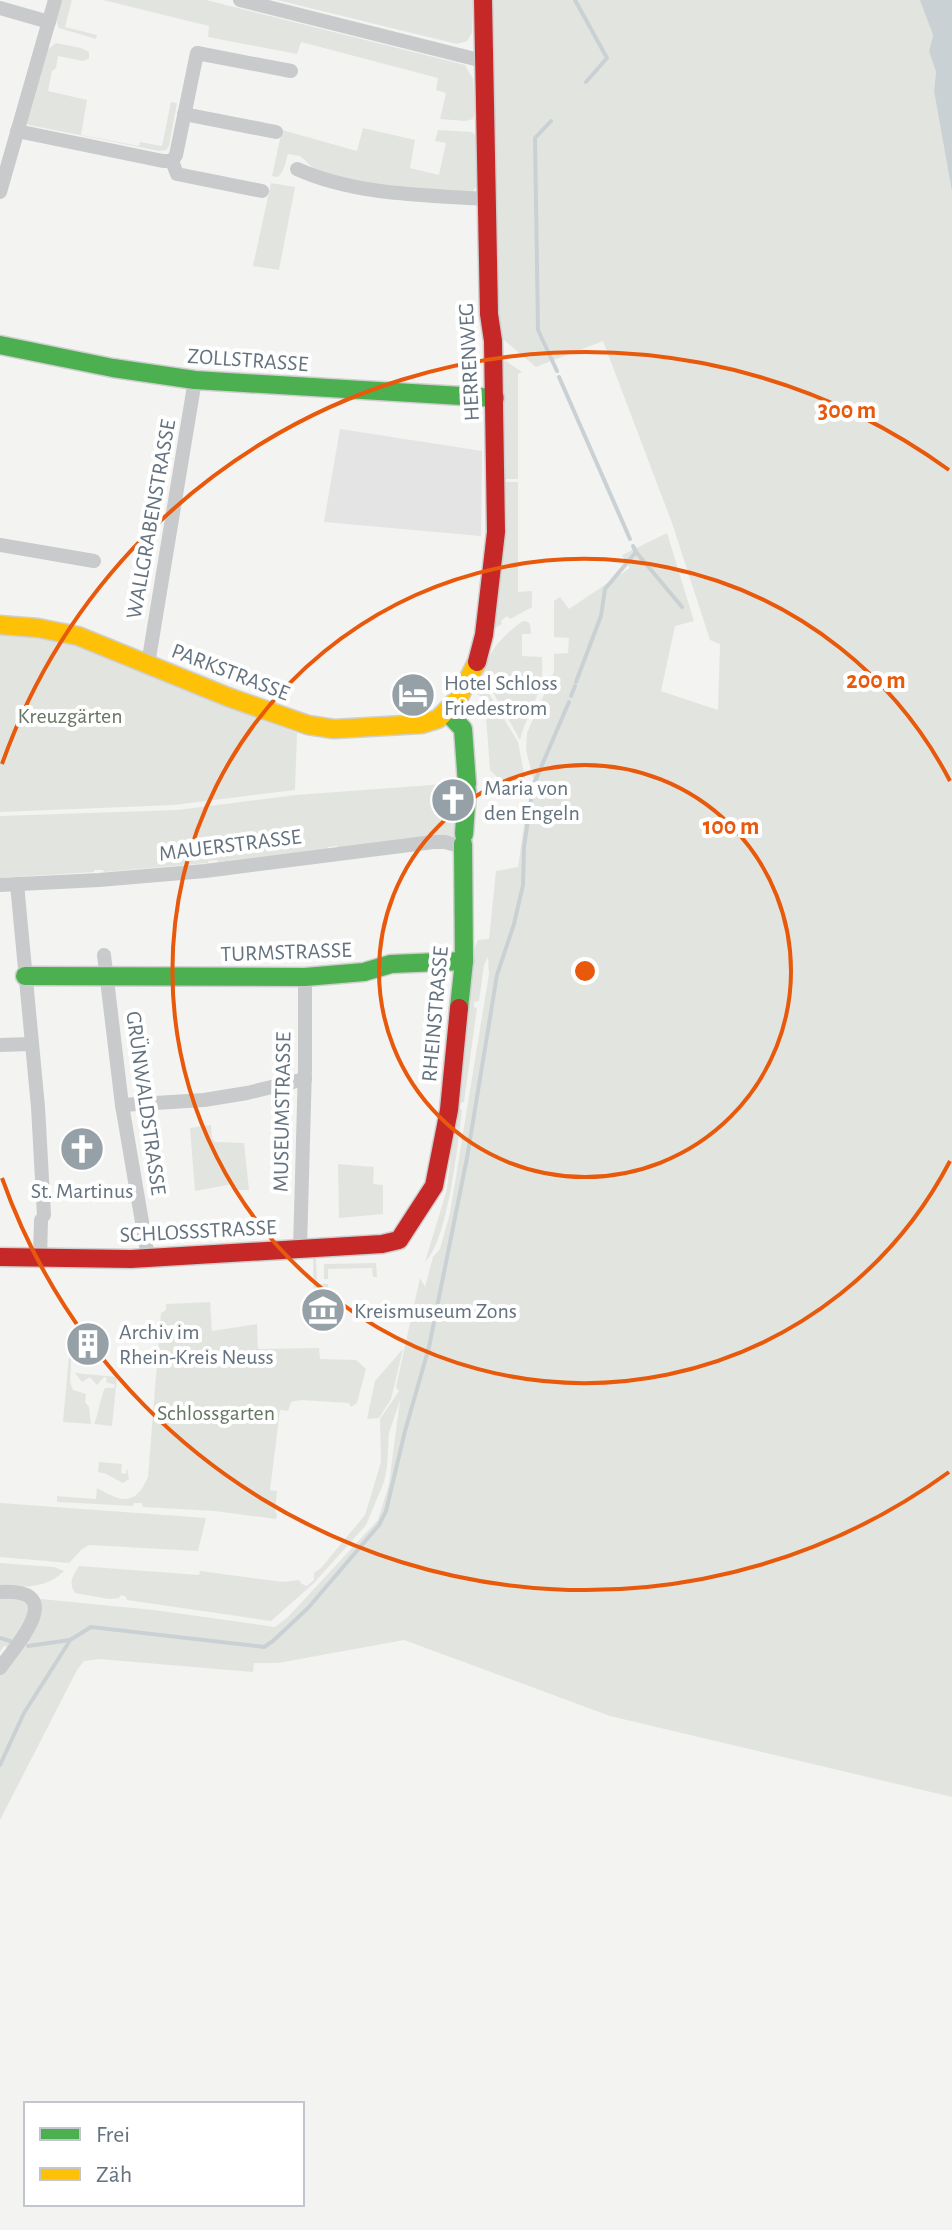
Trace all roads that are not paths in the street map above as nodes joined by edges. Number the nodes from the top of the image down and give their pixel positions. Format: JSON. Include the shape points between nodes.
{"nodes":[{"id":1,"x":55,"y":0,"type":"edge"},
{"id":2,"x":240,"y":0,"type":"edge"},
{"id":3,"x":483,"y":0,"type":"edge"},
{"id":4,"x":0,"y":8,"type":"edge"},
{"id":5,"x":49,"y":22,"type":"junction"},
{"id":6,"x":483,"y":61,"type":"junction"},
{"id":7,"x":291,"y":71,"type":"dead end"},
{"id":8,"x":184,"y":114,"type":"junction"},
{"id":9,"x":17,"y":131,"type":"junction"},
{"id":10,"x":276,"y":132,"type":"dead end"},
{"id":11,"x":172,"y":161,"type":"junction"},
{"id":12,"x":297,"y":169,"type":"dead end"},
{"id":13,"x":262,"y":191,"type":"dead end"},
{"id":14,"x":0,"y":192,"type":"edge"},
{"id":15,"x":486,"y":199,"type":"junction"},
{"id":16,"x":0,"y":345,"type":"edge"},
{"id":17,"x":195,"y":380,"type":"junction"},
{"id":18,"x":495,"y":398,"type":"junction"},
{"id":19,"x":0,"y":545,"type":"edge"},
{"id":20,"x":94,"y":561,"type":"dead end"},
{"id":21,"x":0,"y":625,"type":"edge"},
{"id":22,"x":148,"y":664,"type":"junction"},
{"id":23,"x":447,"y":712,"type":"junction"},
{"id":24,"x":463,"y":842,"type":"junction"},
{"id":25,"x":17,"y":884,"type":"junction"},
{"id":26,"x":0,"y":885,"type":"edge"},
{"id":27,"x":104,"y":955,"type":"dead end"},
{"id":28,"x":464,"y":961,"type":"junction"},
{"id":29,"x":108,"y":975,"type":"junction"},
{"id":30,"x":25,"y":976,"type":"junction"},
{"id":31,"x":305,"y":977,"type":"junction"},
{"id":32,"x":31,"y":1044,"type":"junction"},
{"id":33,"x":0,"y":1045,"type":"edge"},
{"id":34,"x":305,"y":1079,"type":"junction"},
{"id":35,"x":122,"y":1105,"type":"junction"},
{"id":36,"x":399,"y":1240,"type":"joint"},
{"id":37,"x":300,"y":1248,"type":"junction"},
{"id":38,"x":0,"y":1257,"type":"edge"},
{"id":39,"x":148,"y":1257,"type":"junction"},
{"id":40,"x":40,"y":1258,"type":"junction"},
{"id":41,"x":0,"y":1592,"type":"edge"},
{"id":42,"x":0,"y":1668,"type":"edge"}],
"edges":[{"from":1,"to":5,"type":"street"},
{"from":2,"to":6,"type":"street"},
{"from":3,"to":6,"type":"street","name":"HERRENWEG"},
{"from":4,"to":5,"type":"street"},
{"from":5,"to":9,"type":"street"},
{"from":6,"to":15,"type":"street","name":"HERRENWEG"},
{"from":7,"to":8,"type":"street","via":[[197,53]]},
{"from":8,"to":10,"type":"street"},
{"from":8,"to":11,"type":"street"},
{"from":9,"to":11,"type":"street"},
{"from":9,"to":14,"type":"street"},
{"from":11,"to":13,"type":"street","via":[[177,174]]},
{"from":12,"to":15,"type":"street","via":[[320,179],[393,193]]},
{"from":15,"to":18,"type":"street","name":"HERRENWEG"},
{"from":16,"to":17,"type":"street","name":"ZOLLSTRASSE"},
{"from":17,"to":18,"type":"street","name":"ZOLLSTRASSE"},
{"from":17,"to":22,"type":"street","name":"WALLGRABENSTRASSE"},
{"from":18,"to":23,"type":"street","name":"HERRENWEG","via":[[496,532],[484,635],[473,672]]},
{"from":19,"to":20,"type":"street"},
{"from":21,"to":22,"type":"street","name":"PARKSTRASSE","via":[[78,636]]},
{"from":22,"to":23,"type":"street","name":"PARKSTRASSE","via":[[321,728],[422,724]]},
{"from":23,"to":24,"type":"street","name":"RHEINSTRASSE","via":[[463,729]]},
{"from":24,"to":25,"type":"street","name":"MAUERSTRASSE","via":[[205,871]]},
{"from":24,"to":28,"type":"street","name":"RHEINSTRASSE"},
{"from":25,"to":26,"type":"street","name":"MAUERSTRASSE"},
{"from":25,"to":30,"type":"street"},
{"from":27,"to":29,"type":"street","name":"GRÜNWALDSTRASSE"},
{"from":28,"to":31,"type":"street","name":"TURMSTRASSE","via":[[391,964]]},
{"from":28,"to":36,"type":"street","name":"RHEINSTRASSE","via":[[449,1110],[434,1186]]},
{"from":29,"to":30,"type":"street","name":"TURMSTRASSE"},
{"from":29,"to":31,"type":"street","name":"TURMSTRASSE"},
{"from":29,"to":35,"type":"street","name":"GRÜNWALDSTRASSE"},
{"from":30,"to":32,"type":"street"},
{"from":31,"to":34,"type":"street","name":"MUSEUMSTRASSE"},
{"from":32,"to":33,"type":"street"},
{"from":32,"to":40,"type":"street","via":[[43,1217]]},
{"from":34,"to":35,"type":"street","via":[[204,1100]]},
{"from":34,"to":37,"type":"street","name":"MUSEUMSTRASSE"},
{"from":35,"to":39,"type":"street","name":"GRÜNWALDSTRASSE"},
{"from":36,"to":37,"type":"street","name":"SCHLOSSSTRASSE"},
{"from":37,"to":39,"type":"street","name":"SCHLOSSSTRASSE"},
{"from":38,"to":40,"type":"street","name":"SCHLOSSSTRASSE"},
{"from":39,"to":40,"type":"street","name":"SCHLOSSSTRASSE"},
{"from":41,"to":42,"type":"street","via":[[26,1594],[36,1611]]}]}
